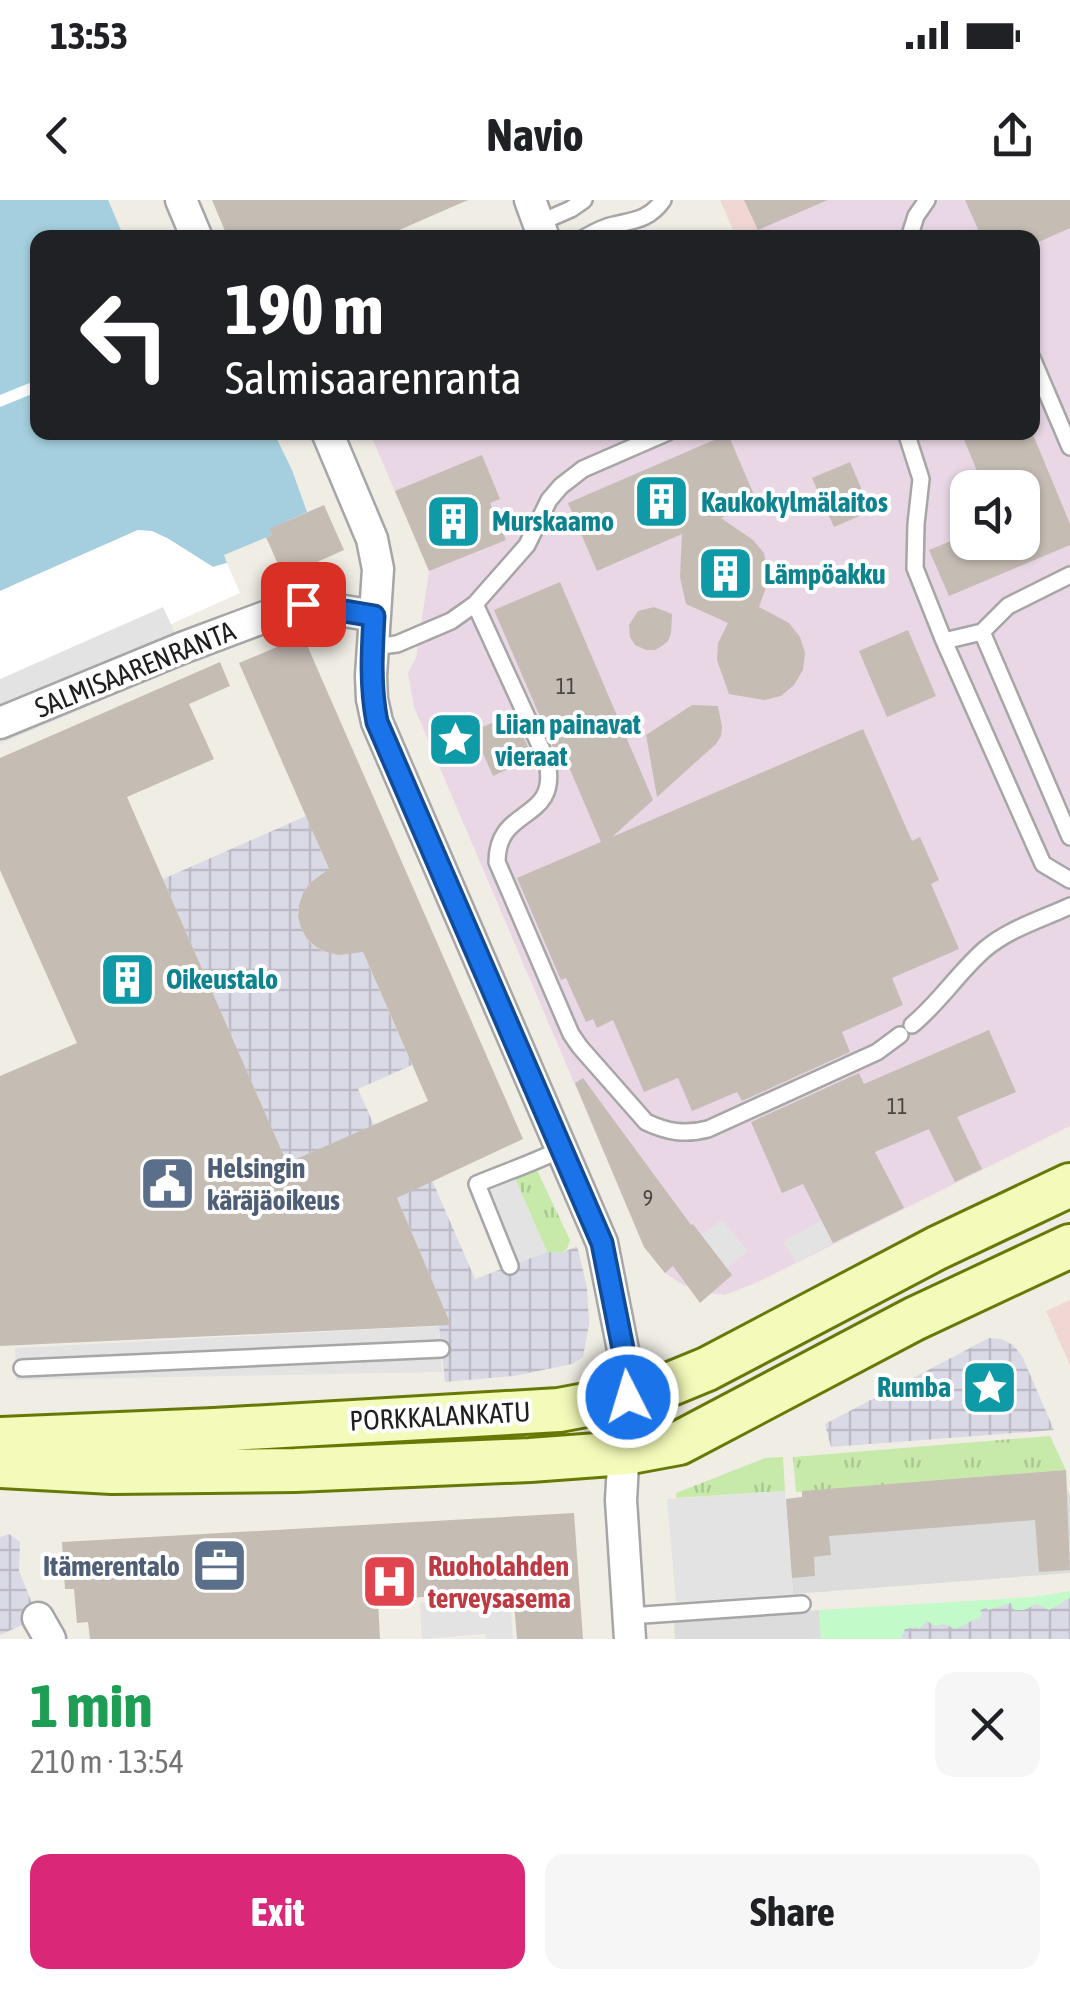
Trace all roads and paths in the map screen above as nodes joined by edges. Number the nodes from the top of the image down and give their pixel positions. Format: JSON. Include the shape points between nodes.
{"nodes":[{"id":1,"x":181,"y":200,"type":"edge"},
{"id":2,"x":584,"y":200,"type":"edge"},
{"id":3,"x":663,"y":200,"type":"edge"},
{"id":4,"x":926,"y":200,"type":"edge"},
{"id":5,"x":538,"y":220,"type":"edge"},
{"id":6,"x":194,"y":230,"type":"edge"},
{"id":7,"x":602,"y":230,"type":"edge"},
{"id":8,"x":912,"y":230,"type":"edge"},
{"id":9,"x":1040,"y":377,"type":"edge"},
{"id":10,"x":331,"y":440,"type":"edge"},
{"id":11,"x":649,"y":440,"type":"edge"},
{"id":12,"x":909,"y":440,"type":"edge"},
{"id":13,"x":1070,"y":446,"type":"edge"},
{"id":14,"x":1070,"y":575,"type":"edge"},
{"id":15,"x":475,"y":604,"type":"junction"},
{"id":16,"x":374,"y":616,"type":"junction"},
{"id":17,"x":982,"y":632,"type":"junction"},
{"id":18,"x":944,"y":641,"type":"junction"},
{"id":19,"x":372,"y":647,"type":"junction"},
{"id":20,"x":0,"y":723,"type":"edge"},
{"id":21,"x":1070,"y":836,"type":"edge"},
{"id":22,"x":1070,"y":880,"type":"edge"},
{"id":23,"x":1070,"y":906,"type":"edge"},
{"id":24,"x":562,"y":1149,"type":"junction"},
{"id":25,"x":1070,"y":1185,"type":"edge"},
{"id":26,"x":1070,"y":1246,"type":"edge"},
{"id":27,"x":510,"y":1266,"type":"dead end"},
{"id":28,"x":441,"y":1350,"type":"dead end"},
{"id":29,"x":22,"y":1368,"type":"dead end"},
{"id":30,"x":628,"y":1397,"type":"junction"},
{"id":31,"x":0,"y":1439,"type":"edge"},
{"id":32,"x":625,"y":1453,"type":"junction"},
{"id":33,"x":0,"y":1466,"type":"edge"},
{"id":34,"x":802,"y":1604,"type":"dead end"},
{"id":35,"x":630,"y":1627,"type":"edge"}],
"edges":[{"from":1,"to":6,"type":"street"},
{"from":2,"to":5,"type":"lane"},
{"from":3,"to":7,"type":"lane","via":[[646,218]]},
{"from":4,"to":8,"type":"lane"},
{"from":9,"to":13,"type":"lane"},
{"from":10,"to":16,"type":"street","via":[[372,539],[378,569]]},
{"from":11,"to":15,"type":"lane","via":[[582,469],[560,486],[527,545]]},
{"from":12,"to":18,"type":"lane","via":[[922,480],[916,568]]},
{"from":14,"to":17,"type":"lane","via":[[1008,606]]},
{"from":15,"to":19,"type":"lane","via":[[451,622]]},
{"from":15,"to":23,"type":"lane","via":[[551,778],[540,804],[501,836],[498,862],[571,1034],[646,1122],[692,1133],[877,1052],[999,939]]},
{"from":16,"to":19,"type":"street"},
{"from":16,"to":20,"type":"street","name":"SALMISAARENRANTA","via":[[303,604],[289,608]]},
{"from":17,"to":18,"type":"lane"},
{"from":17,"to":21,"type":"lane"},
{"from":18,"to":22,"type":"lane","via":[[1042,864]]},
{"from":19,"to":24,"type":"street","via":[[377,722]]},
{"from":24,"to":27,"type":"lane","via":[[477,1184]]},
{"from":24,"to":30,"type":"street","via":[[602,1243]]},
{"from":25,"to":30,"type":"main road","name":"PORKKALANKATU","via":[[707,1369]]},
{"from":26,"to":32,"type":"main road","name":"PORKKALANKATU","via":[[679,1443]]},
{"from":28,"to":29,"type":"lane"},
{"from":30,"to":31,"type":"main road","name":"PORKKALANKATU","via":[[558,1410]]},
{"from":30,"to":32,"type":"street"},
{"from":32,"to":33,"type":"main road","name":"PORKKALANKATU","via":[[295,1470]]},
{"from":32,"to":35,"type":"street","via":[[621,1500]]},
{"from":34,"to":35,"type":"lane"}]}
